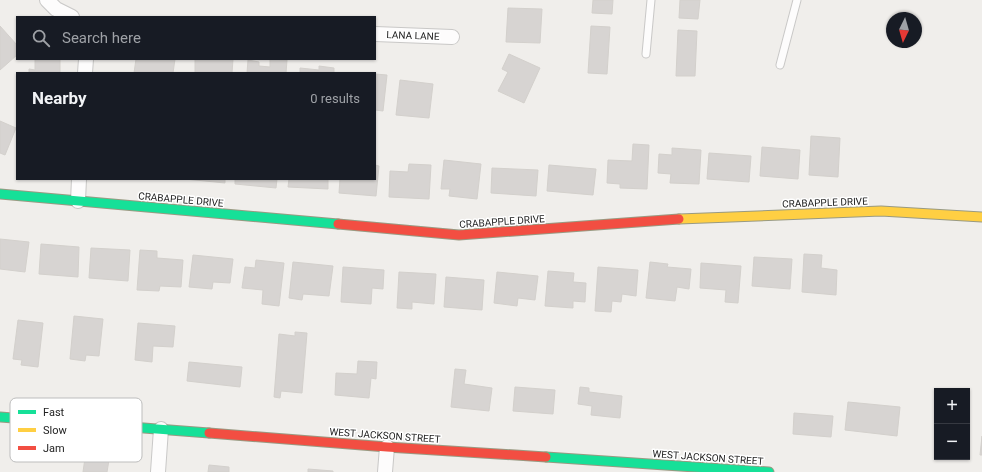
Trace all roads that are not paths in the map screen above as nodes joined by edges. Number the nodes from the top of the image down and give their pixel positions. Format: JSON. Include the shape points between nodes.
{"nodes":[{"id":1,"x":47,"y":0,"type":"edge"},
{"id":2,"x":651,"y":0,"type":"edge"},
{"id":3,"x":797,"y":0,"type":"edge"},
{"id":4,"x":70,"y":16,"type":"edge"},
{"id":5,"x":376,"y":34,"type":"edge"},
{"id":6,"x":452,"y":37,"type":"dead end"},
{"id":7,"x":646,"y":54,"type":"dead end"},
{"id":8,"x":86,"y":60,"type":"edge"},
{"id":9,"x":780,"y":65,"type":"dead end"},
{"id":10,"x":85,"y":72,"type":"edge"},
{"id":11,"x":79,"y":180,"type":"edge"},
{"id":12,"x":0,"y":194,"type":"edge"},
{"id":13,"x":78,"y":201,"type":"junction"},
{"id":14,"x":982,"y":217,"type":"edge"},
{"id":15,"x":0,"y":417,"type":"edge"},
{"id":16,"x":10,"y":418,"type":"edge"},
{"id":17,"x":142,"y":427,"type":"edge"},
{"id":18,"x":162,"y":428,"type":"junction"},
{"id":19,"x":387,"y":447,"type":"junction"},
{"id":20,"x":158,"y":472,"type":"edge"},
{"id":21,"x":385,"y":472,"type":"edge"},
{"id":22,"x":769,"y":472,"type":"edge"}],
"edges":[{"from":1,"to":4,"type":"street","via":[[56,9]]},
{"from":2,"to":7,"type":"lane"},
{"from":3,"to":9,"type":"lane"},
{"from":5,"to":6,"type":"street","name":"LANA LANE"},
{"from":8,"to":10,"type":"street"},
{"from":11,"to":13,"type":"street"},
{"from":12,"to":13,"type":"street","name":"CRABAPPLE DRIVE"},
{"from":13,"to":14,"type":"street","name":"CRABAPPLE DRIVE","via":[[459,235],[672,219],[882,211]]},
{"from":15,"to":16,"type":"street","name":"WEST JACKSON STREET"},
{"from":17,"to":18,"type":"street","name":"WEST JACKSON STREET"},
{"from":18,"to":19,"type":"street","name":"WEST JACKSON STREET"},
{"from":18,"to":20,"type":"street"},
{"from":19,"to":21,"type":"street"},
{"from":19,"to":22,"type":"street","name":"WEST JACKSON STREET"}]}
